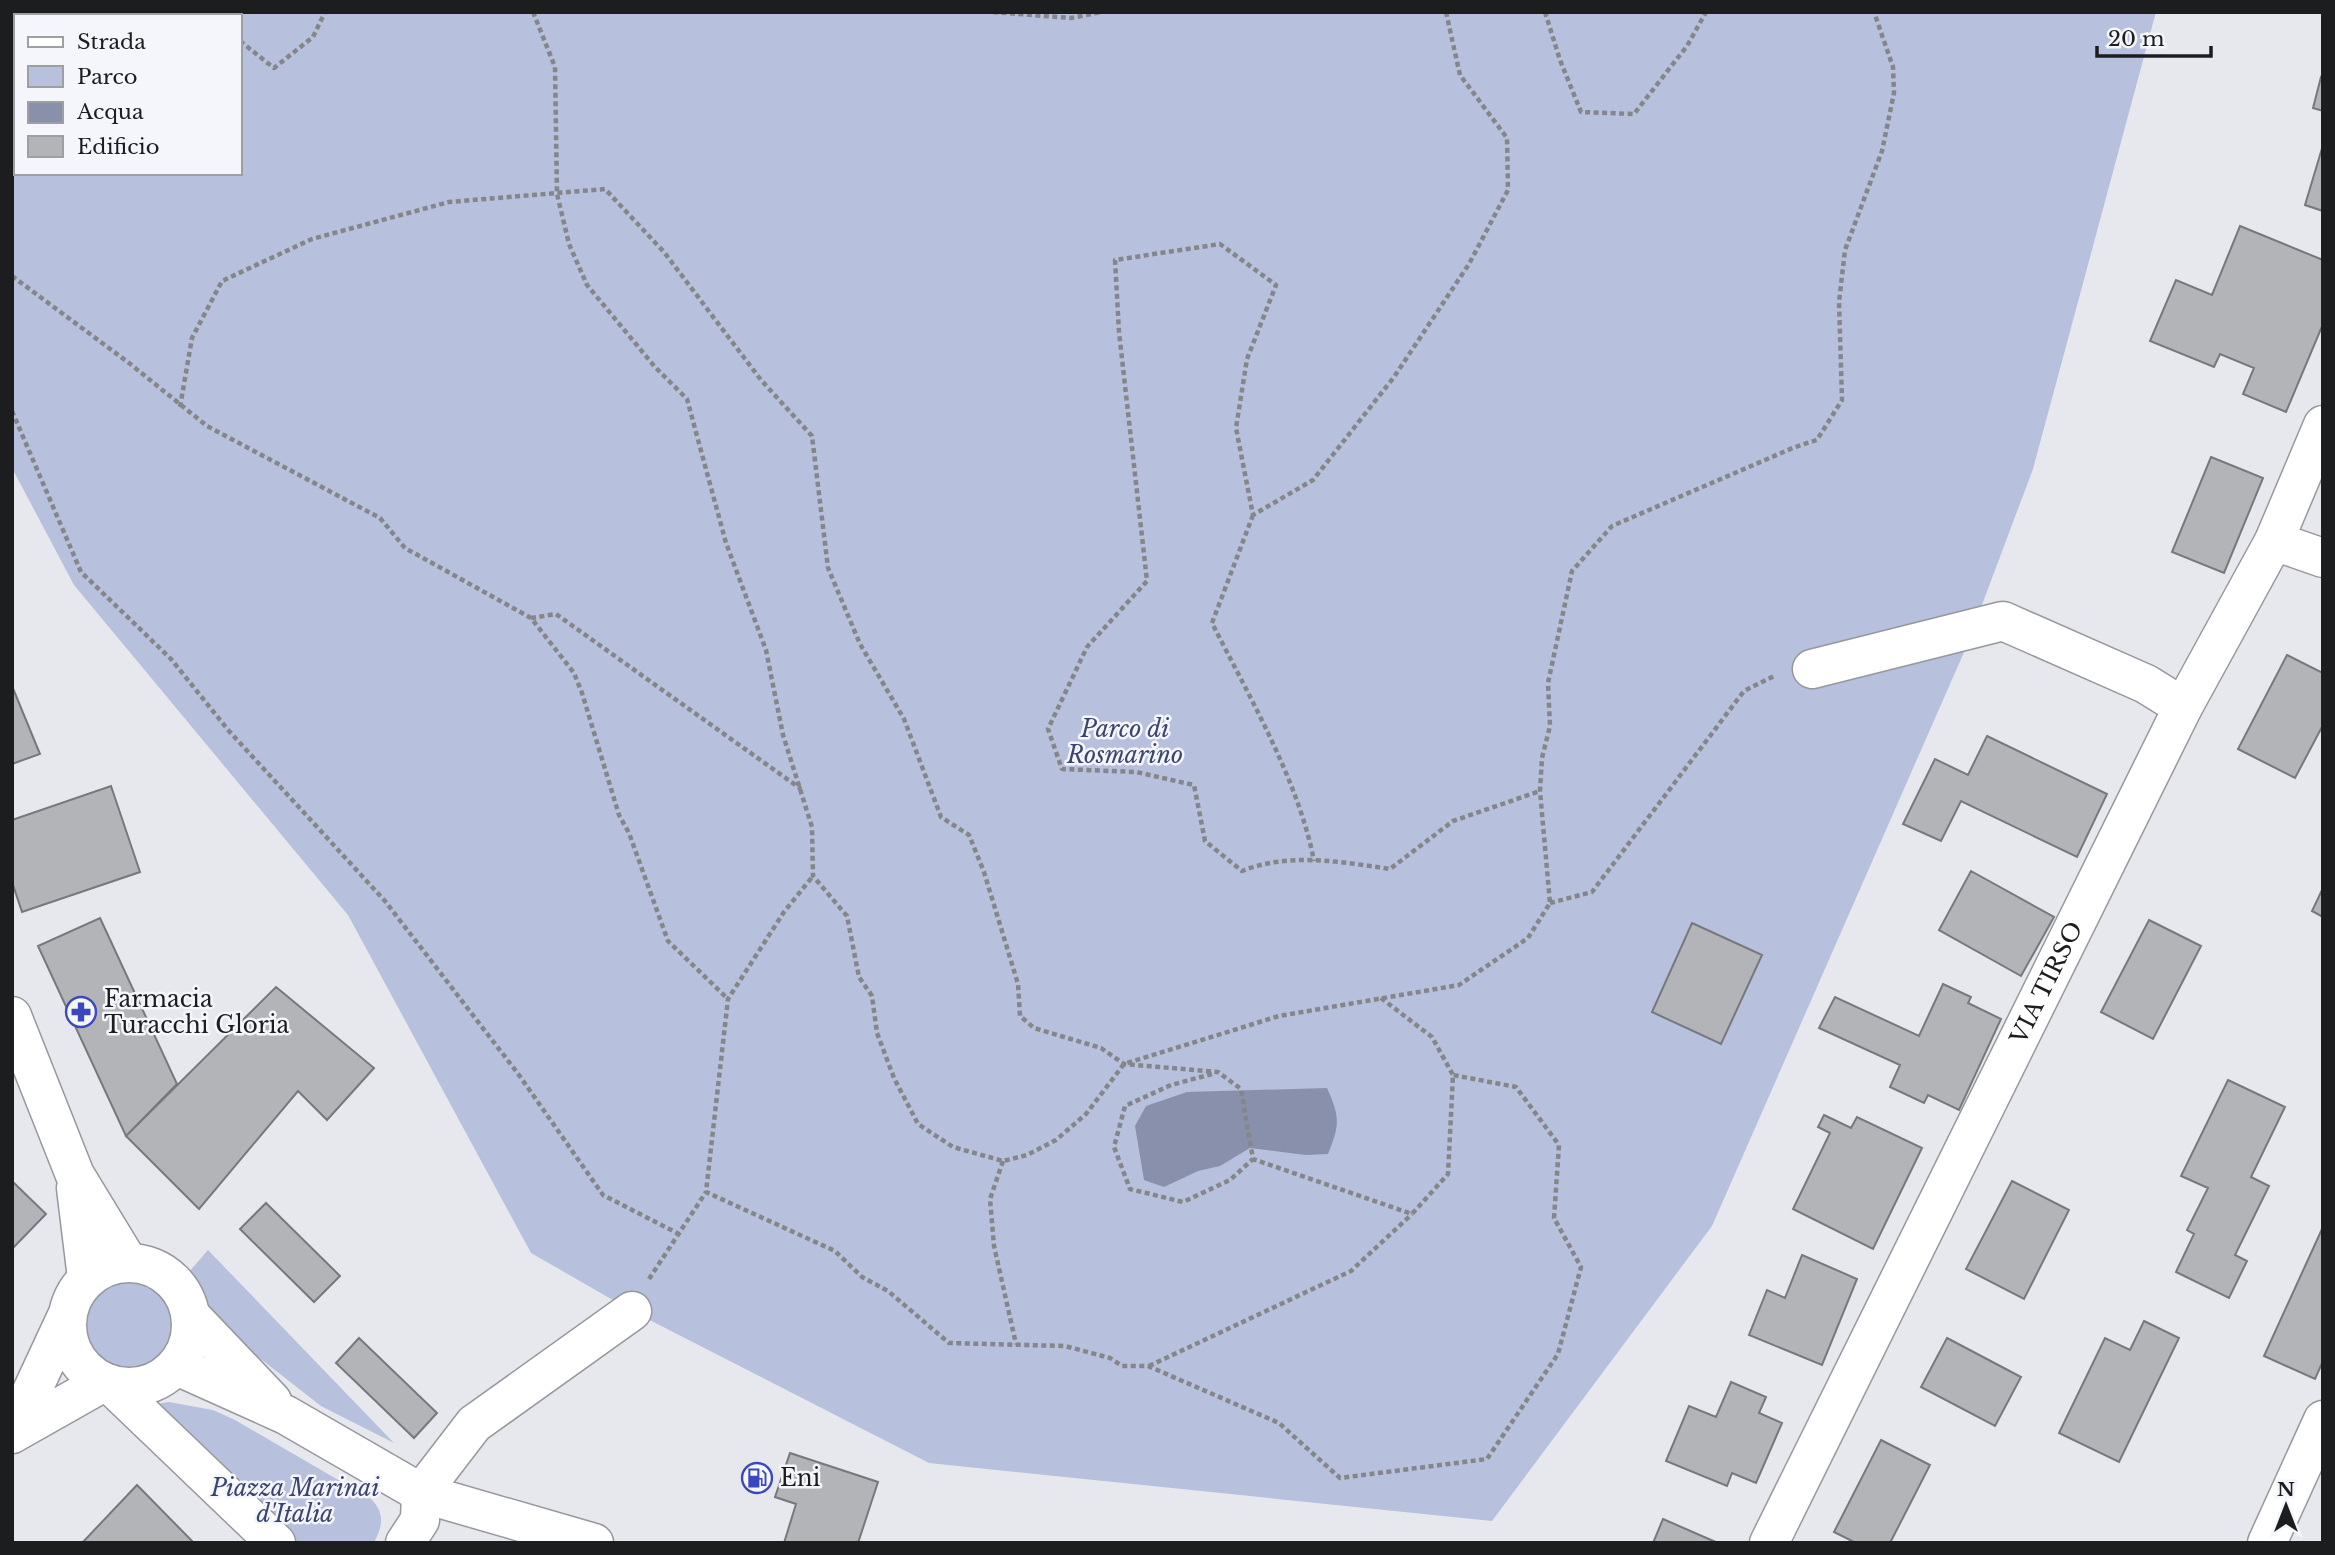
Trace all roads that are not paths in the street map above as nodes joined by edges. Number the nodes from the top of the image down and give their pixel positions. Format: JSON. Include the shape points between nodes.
{"nodes":[{"id":1,"x":2323,"y":425,"type":"edge"},
{"id":2,"x":2274,"y":541,"type":"junction"},
{"id":3,"x":2323,"y":558,"type":"edge"},
{"id":4,"x":1812,"y":668,"type":"road end"},
{"id":5,"x":2183,"y":707,"type":"junction"},
{"id":6,"x":12,"y":1016,"type":"edge"},
{"id":7,"x":75,"y":1175,"type":"junction"},
{"id":8,"x":128,"y":1262,"type":"junction"},
{"id":9,"x":87,"y":1278,"type":"junction"},
{"id":10,"x":632,"y":1311,"type":"road end"},
{"id":11,"x":66,"y":1318,"type":"junction"},
{"id":12,"x":192,"y":1318,"type":"junction"},
{"id":13,"x":177,"y":1366,"type":"junction"},
{"id":14,"x":107,"y":1383,"type":"junction"},
{"id":15,"x":286,"y":1415,"type":"junction"},
{"id":16,"x":2323,"y":1420,"type":"edge"},
{"id":17,"x":12,"y":1434,"type":"edge"},
{"id":18,"x":421,"y":1493,"type":"junction"},
{"id":19,"x":276,"y":1543,"type":"edge"},
{"id":20,"x":405,"y":1543,"type":"edge"},
{"id":21,"x":594,"y":1543,"type":"edge"},
{"id":22,"x":1769,"y":1543,"type":"edge"},
{"id":23,"x":2267,"y":1543,"type":"edge"}],
"edges":[{"from":1,"to":2,"type":"street","name":"VIA TIRSO"},
{"from":2,"to":3,"type":"street"},
{"from":2,"to":5,"type":"street","name":"VIA TIRSO"},
{"from":4,"to":5,"type":"street","via":[[2003,621],[2146,684]]},
{"from":5,"to":22,"type":"street","name":"VIA TIRSO"},
{"from":6,"to":7,"type":"street"},
{"from":7,"to":8,"type":"street"},
{"from":7,"to":9,"type":"street"},
{"from":8,"to":9,"type":"street","via":[[107,1266]]},
{"from":8,"to":12,"type":"street","via":[[149,1265],[170,1277],[184,1293]]},
{"from":9,"to":11,"type":"street","via":[[73,1297]]},
{"from":10,"to":18,"type":"street","via":[[474,1424]]},
{"from":11,"to":14,"type":"street","via":[[73,1354]]},
{"from":11,"to":17,"type":"street"},
{"from":12,"to":13,"type":"street","via":[[187,1349]]},
{"from":12,"to":15,"type":"street"},
{"from":13,"to":14,"type":"street","via":[[160,1380],[139,1387]]},
{"from":13,"to":15,"type":"street"},
{"from":14,"to":17,"type":"street"},
{"from":14,"to":19,"type":"street"},
{"from":15,"to":18,"type":"street"},
{"from":16,"to":23,"type":"street"},
{"from":18,"to":20,"type":"street","via":[[420,1520]]},
{"from":18,"to":21,"type":"street"}]}
